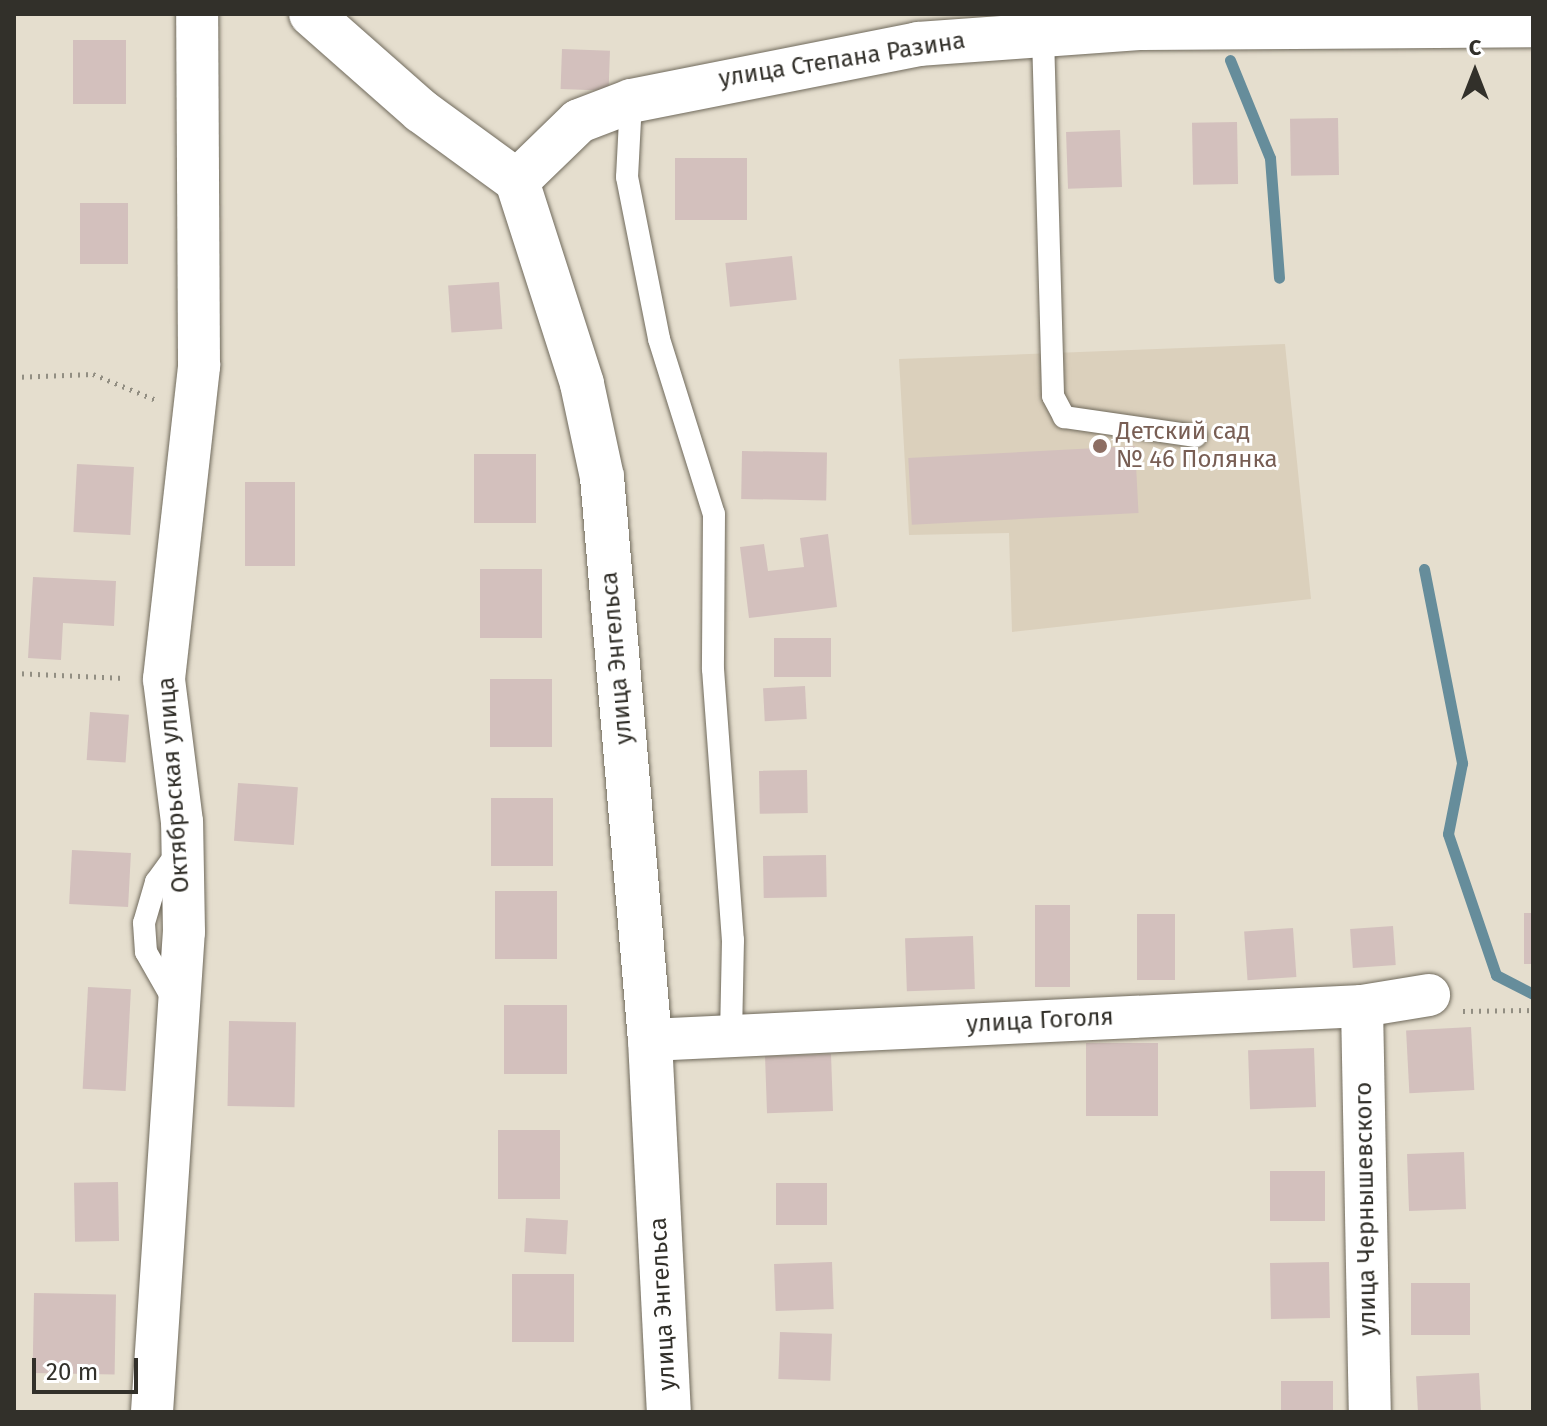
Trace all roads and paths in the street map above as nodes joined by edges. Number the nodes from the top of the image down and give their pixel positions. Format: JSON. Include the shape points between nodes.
{"nodes":[{"id":1,"x":197,"y":14,"type":"edge"},
{"id":2,"x":311,"y":14,"type":"edge"},
{"id":3,"x":1238,"y":21,"type":"edge"},
{"id":4,"x":1533,"y":25,"type":"edge"},
{"id":5,"x":1070,"y":27,"type":"edge"},
{"id":6,"x":631,"y":101,"type":"junction"},
{"id":7,"x":517,"y":181,"type":"junction"},
{"id":8,"x":199,"y":366,"type":"junction"},
{"id":9,"x":14,"y":377,"type":"edge"},
{"id":10,"x":1196,"y":436,"type":"dead end"},
{"id":11,"x":14,"y":673,"type":"edge"},
{"id":12,"x":164,"y":679,"type":"junction"},
{"id":13,"x":1429,"y":995,"type":"joint"},
{"id":14,"x":1362,"y":1006,"type":"junction"},
{"id":15,"x":1533,"y":1010,"type":"edge"},
{"id":16,"x":731,"y":1034,"type":"junction"},
{"id":17,"x":650,"y":1040,"type":"junction"},
{"id":18,"x":152,"y":1412,"type":"edge"},
{"id":19,"x":669,"y":1412,"type":"edge"},
{"id":20,"x":1370,"y":1412,"type":"edge"}],
"edges":[{"from":1,"to":8,"type":"street","name":"Октябрьская улица"},
{"from":2,"to":7,"type":"street","via":[[421,111]]},
{"from":3,"to":4,"type":"street","name":"улица Степана Разина"},
{"from":3,"to":5,"type":"street","name":"улица Степана Разина"},
{"from":5,"to":6,"type":"street","name":"улица Степана Разина","via":[[918,44]]},
{"from":5,"to":10,"type":"lane","via":[[1053,396],[1064,417]]},
{"from":6,"to":7,"type":"street","name":"улица Степана Разина","via":[[579,121]]},
{"from":6,"to":16,"type":"lane","via":[[627,177],[659,339],[714,514],[713,669],[733,940]]},
{"from":7,"to":17,"type":"street","name":"улица Энгельса","via":[[582,384],[602,477]]},
{"from":8,"to":9,"type":"path","via":[[159,401],[93,374]]},
{"from":8,"to":12,"type":"street","name":"Октябрьская улица"},
{"from":11,"to":12,"type":"path"},
{"from":12,"to":18,"type":"street","name":"Октябрьская улица","via":[[182,846],[179,1009]]},
{"from":13,"to":14,"type":"street","name":"улица Гоголя"},
{"from":13,"to":15,"type":"path","via":[[1466,1012]]},
{"from":14,"to":16,"type":"street","name":"улица Гоголя"},
{"from":14,"to":20,"type":"street","name":"улица Чернышевского"},
{"from":16,"to":17,"type":"street","name":"улица Гоголя"},
{"from":17,"to":19,"type":"street","name":"улица Энгельса"}]}
